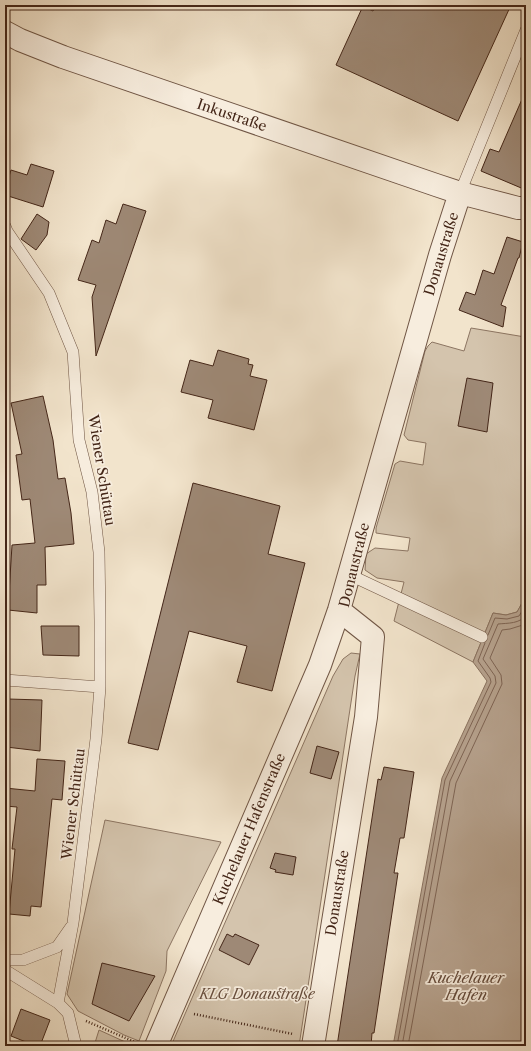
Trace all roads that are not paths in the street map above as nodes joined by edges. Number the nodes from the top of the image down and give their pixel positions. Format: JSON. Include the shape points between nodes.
{"nodes":[{"id":1,"x":526,"y":30,"type":"edge"},
{"id":2,"x":5,"y":32,"type":"edge"},
{"id":3,"x":460,"y":193,"type":"junction"},
{"id":4,"x":526,"y":208,"type":"edge"},
{"id":5,"x":5,"y":226,"type":"edge"},
{"id":6,"x":350,"y":575,"type":"junction"},
{"id":7,"x":339,"y":610,"type":"junction"},
{"id":8,"x":482,"y":638,"type":"dead end"},
{"id":9,"x":5,"y":680,"type":"edge"},
{"id":10,"x":100,"y":687,"type":"junction"},
{"id":11,"x":73,"y":923,"type":"junction"},
{"id":12,"x":5,"y":960,"type":"edge"},
{"id":13,"x":5,"y":970,"type":"edge"},
{"id":14,"x":58,"y":1003,"type":"junction"},
{"id":15,"x":147,"y":1044,"type":"edge"},
{"id":16,"x":76,"y":1046,"type":"edge"},
{"id":17,"x":312,"y":1046,"type":"edge"}],
"edges":[{"from":1,"to":3,"type":"lane"},
{"from":2,"to":3,"type":"street","name":"Inkustraße","via":[[63,57]]},
{"from":3,"to":4,"type":"street","name":"Donaustraße"},
{"from":3,"to":6,"type":"street","name":"Donaustraße"},
{"from":5,"to":10,"type":"lane","name":"Wiener Schüttau","via":[[49,293],[73,352],[79,440],[92,492],[98,552]]},
{"from":6,"to":7,"type":"street","name":"Donaustraße"},
{"from":6,"to":8,"type":"lane"},
{"from":7,"to":15,"type":"street","name":"Kuchelauer Hafenstraße","via":[[320,665]]},
{"from":7,"to":17,"type":"street","name":"Donaustraße","via":[[373,637],[366,717]]},
{"from":9,"to":10,"type":"lane"},
{"from":10,"to":11,"type":"lane","name":"Wiener Schüttau"},
{"from":11,"to":12,"type":"lane","name":"Wiener Schüttau","via":[[57,947],[23,960]]},
{"from":11,"to":14,"type":"lane","name":"Wiener Schüttau"},
{"from":13,"to":14,"type":"lane"},
{"from":14,"to":16,"type":"lane","via":[[68,1013]]}]}
